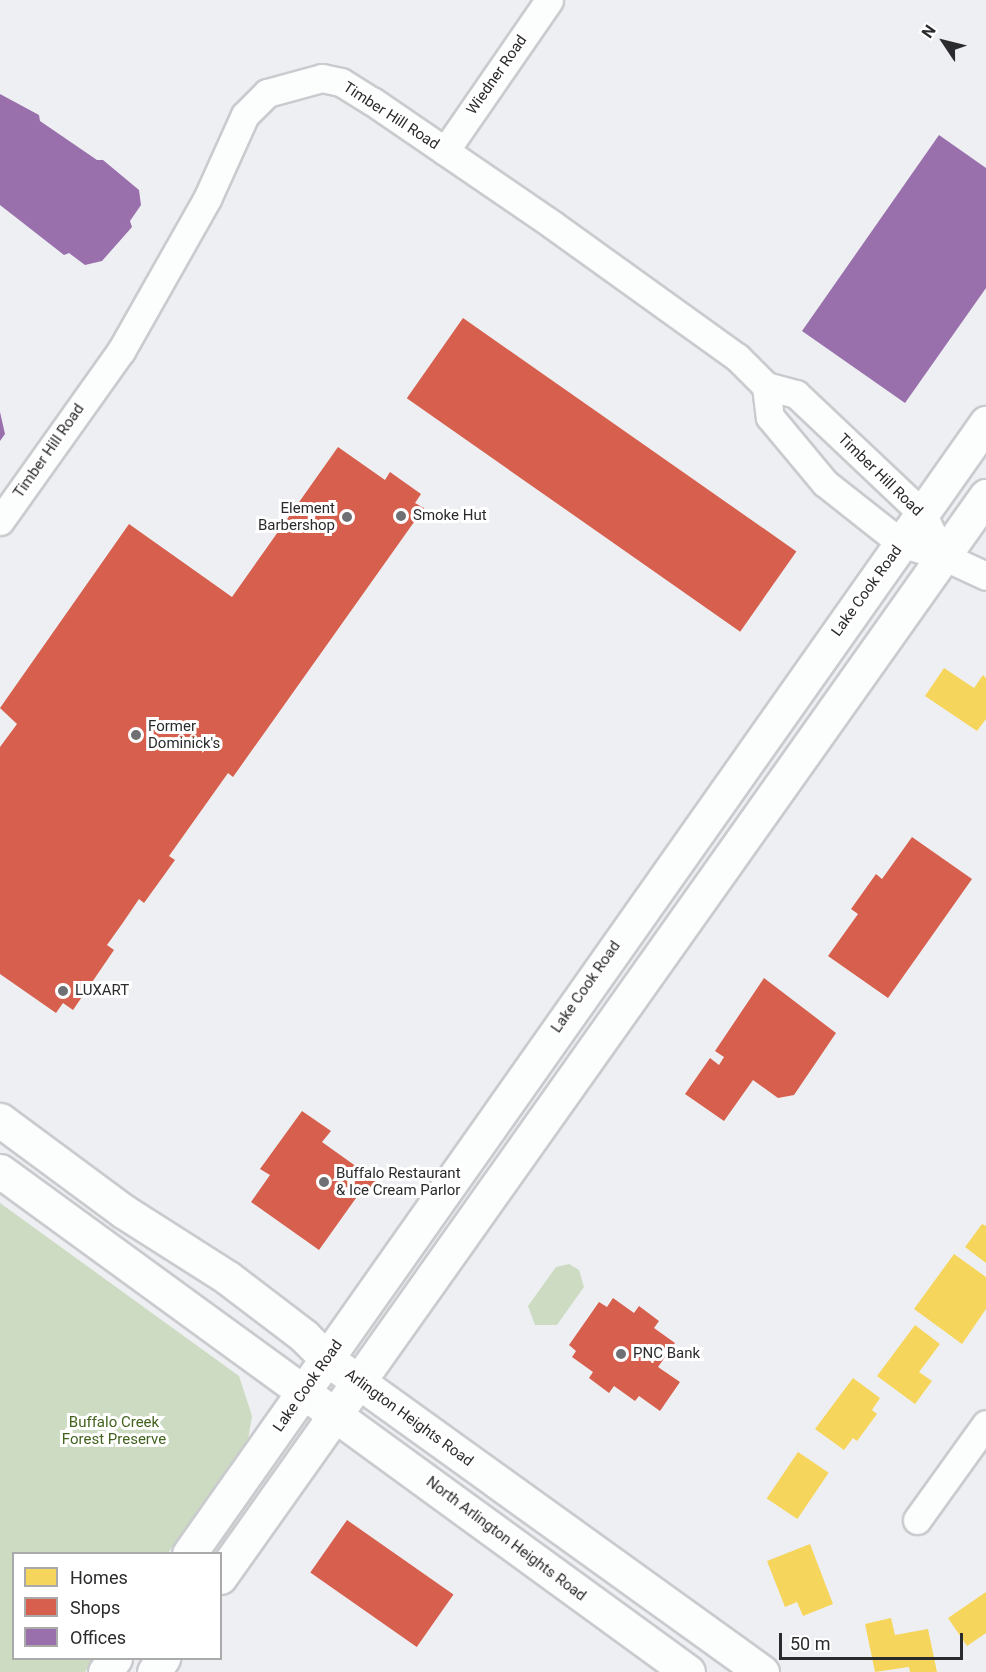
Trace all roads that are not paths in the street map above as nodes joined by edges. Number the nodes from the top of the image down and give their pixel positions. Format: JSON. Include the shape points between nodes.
{"nodes":[{"id":1,"x":549,"y":0,"type":"edge"},
{"id":2,"x":445,"y":151,"type":"junction"},
{"id":3,"x":766,"y":386,"type":"junction"},
{"id":4,"x":986,"y":423,"type":"edge"},
{"id":5,"x":986,"y":496,"type":"edge"},
{"id":6,"x":922,"y":513,"type":"junction"},
{"id":7,"x":0,"y":521,"type":"edge"},
{"id":8,"x":901,"y":543,"type":"junction"},
{"id":9,"x":943,"y":556,"type":"junction"},
{"id":10,"x":986,"y":576,"type":"edge"},
{"id":11,"x":0,"y":1120,"type":"edge"},
{"id":12,"x":0,"y":1171,"type":"edge"},
{"id":13,"x":327,"y":1359,"type":"junction"},
{"id":14,"x":359,"y":1382,"type":"junction"},
{"id":15,"x":322,"y":1404,"type":"junction"},
{"id":16,"x":986,"y":1424,"type":"edge"},
{"id":17,"x":917,"y":1520,"type":"dead end"},
{"id":18,"x":191,"y":1552,"type":"edge"},
{"id":19,"x":222,"y":1574,"type":"edge"},
{"id":20,"x":114,"y":1660,"type":"edge"},
{"id":21,"x":105,"y":1672,"type":"edge"},
{"id":22,"x":688,"y":1672,"type":"edge"},
{"id":23,"x":762,"y":1672,"type":"edge"}],
"edges":[{"from":1,"to":2,"type":"street","name":"Wiedner Road"},
{"from":2,"to":3,"type":"street","name":"Timber Hill Road","via":[[737,357]]},
{"from":2,"to":7,"type":"street","name":"Timber Hill Road","via":[[341,82],[322,78],[267,93],[245,115],[207,199],[121,351]]},
{"from":3,"to":6,"type":"street","name":"Timber Hill Road","via":[[796,394]]},
{"from":3,"to":8,"type":"street","via":[[770,417],[795,449],[825,483]]},
{"from":4,"to":6,"type":"main road","name":"Lake Cook Road"},
{"from":5,"to":9,"type":"main road","name":"Lake Cook Road"},
{"from":6,"to":8,"type":"main road","name":"Lake Cook Road"},
{"from":6,"to":9,"type":"street","name":"Timber Hill Road"},
{"from":8,"to":9,"type":"street"},
{"from":8,"to":13,"type":"main road","name":"Lake Cook Road"},
{"from":9,"to":10,"type":"street"},
{"from":9,"to":14,"type":"main road","name":"Lake Cook Road"},
{"from":11,"to":13,"type":"main road","name":"Arlington Heights Road","via":[[123,1211],[228,1278],[304,1336]]},
{"from":12,"to":15,"type":"main road"},
{"from":13,"to":14,"type":"main road","name":"Arlington Heights Road"},
{"from":13,"to":15,"type":"main road","name":"Lake Cook Road"},
{"from":14,"to":15,"type":"main road","name":"Lake Cook Road"},
{"from":14,"to":23,"type":"main road","name":"Arlington Heights Road"},
{"from":15,"to":18,"type":"main road","name":"Lake Cook Road"},
{"from":15,"to":19,"type":"main road","name":"Lake Cook Road"},
{"from":15,"to":22,"type":"main road","name":"North Arlington Heights Road"},
{"from":16,"to":17,"type":"street"},
{"from":20,"to":21,"type":"main road"}]}
